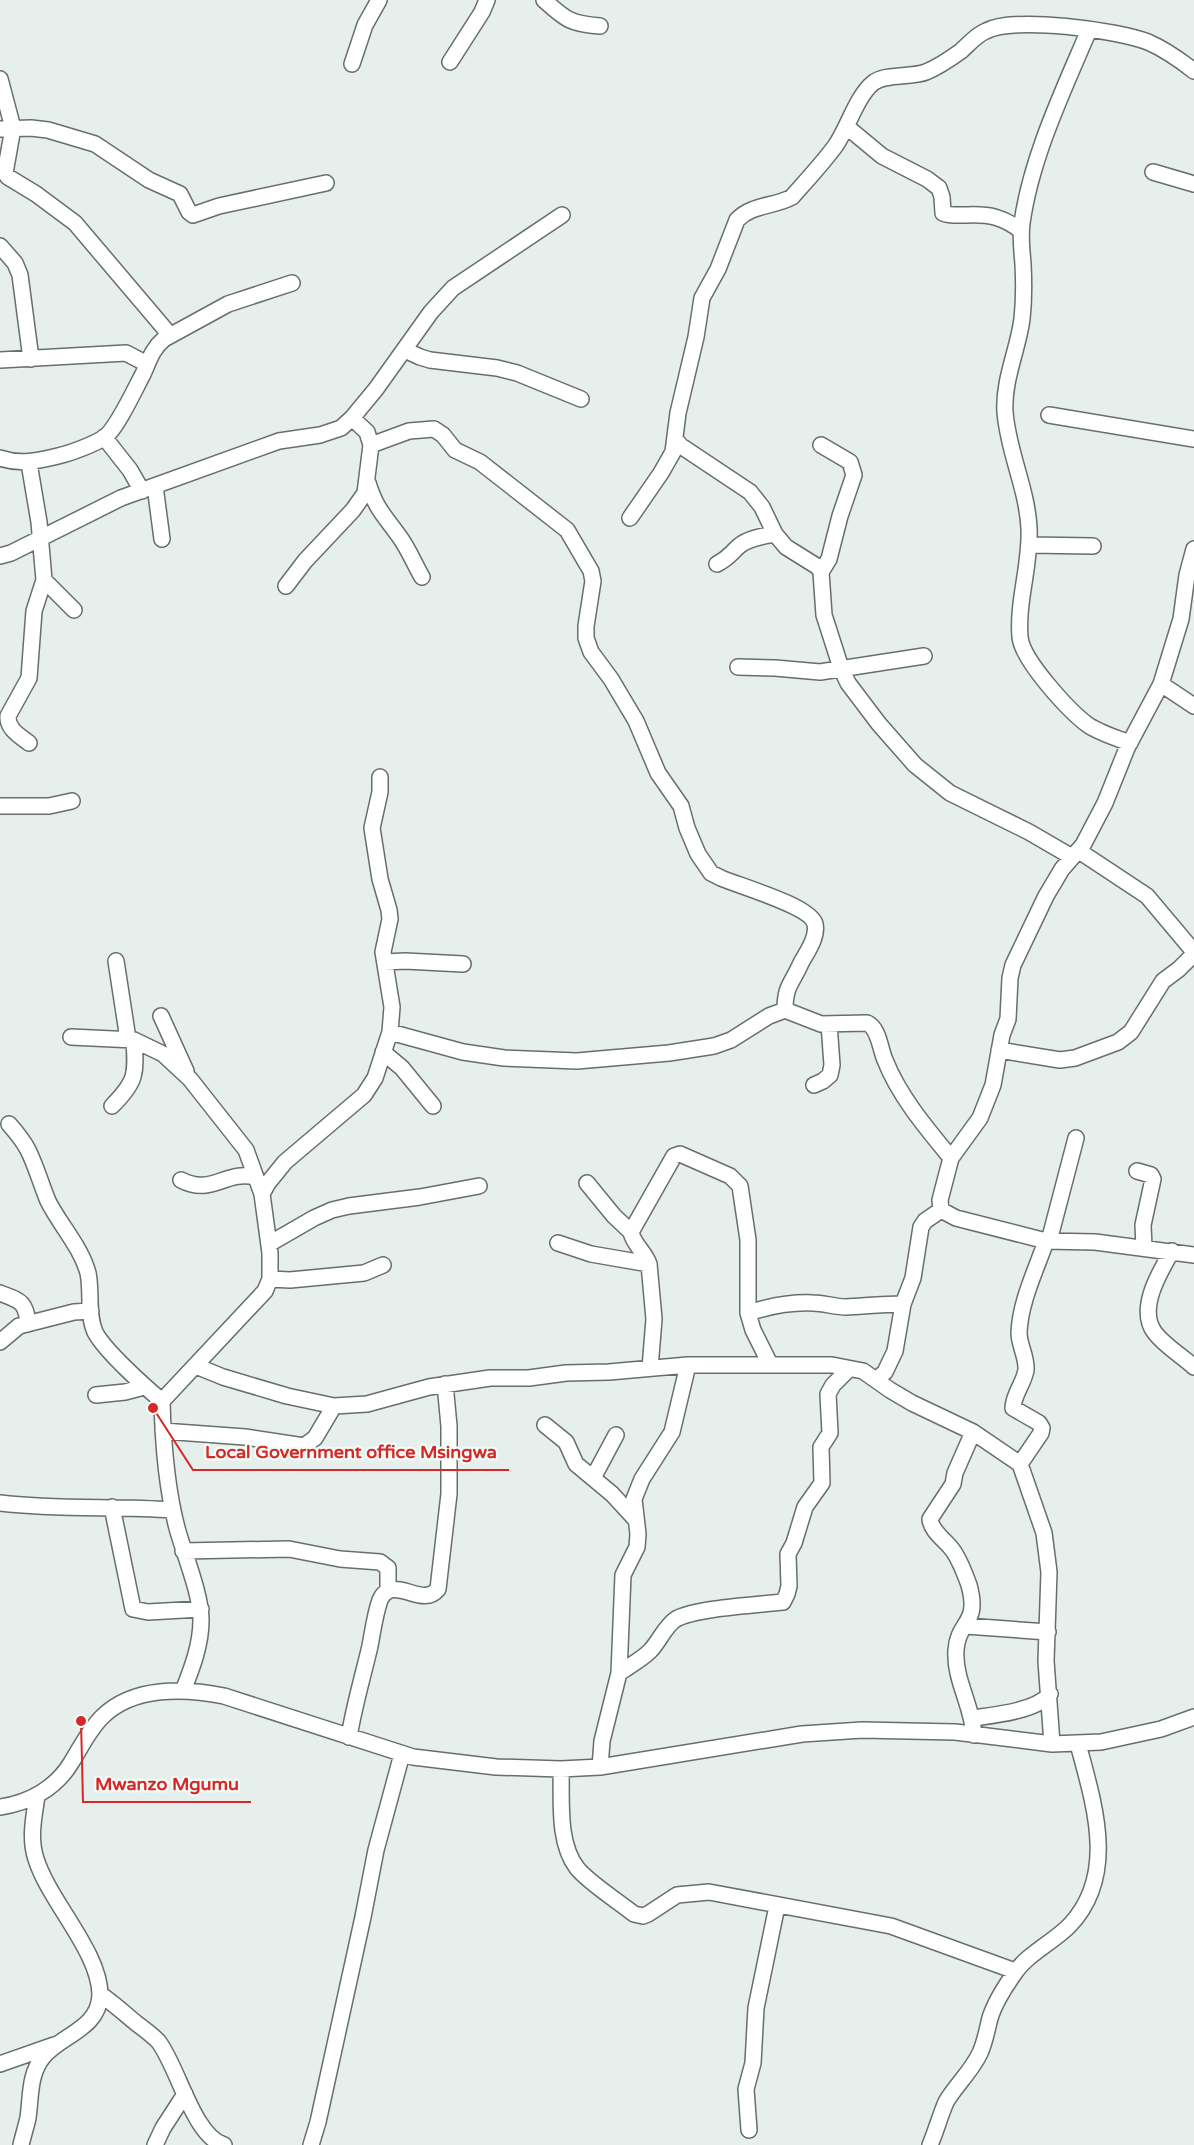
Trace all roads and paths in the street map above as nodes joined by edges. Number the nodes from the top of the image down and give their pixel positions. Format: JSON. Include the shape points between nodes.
{"nodes":[{"id":1,"x":379,"y":0,"type":"edge"},
{"id":2,"x":487,"y":0,"type":"edge"},
{"id":3,"x":544,"y":0,"type":"edge"},
{"id":4,"x":600,"y":26,"type":"dead end"},
{"id":5,"x":1089,"y":30,"type":"junction"},
{"id":6,"x":450,"y":62,"type":"dead end"},
{"id":7,"x":352,"y":64,"type":"dead end"},
{"id":8,"x":1194,"y":70,"type":"edge"},
{"id":9,"x":0,"y":80,"type":"edge"},
{"id":10,"x":847,"y":127,"type":"junction"},
{"id":11,"x":7,"y":128,"type":"edge"},
{"id":12,"x":1152,"y":172,"type":"dead end"},
{"id":13,"x":326,"y":183,"type":"dead end"},
{"id":14,"x":1194,"y":184,"type":"edge"},
{"id":15,"x":562,"y":215,"type":"dead end"},
{"id":16,"x":1021,"y":231,"type":"junction"},
{"id":17,"x":0,"y":246,"type":"edge"},
{"id":18,"x":292,"y":283,"type":"dead end"},
{"id":19,"x":170,"y":335,"type":"junction"},
{"id":20,"x":405,"y":350,"type":"junction"},
{"id":21,"x":31,"y":359,"type":"junction"},
{"id":22,"x":0,"y":360,"type":"edge"},
{"id":23,"x":147,"y":364,"type":"junction"},
{"id":24,"x":581,"y":399,"type":"dead end"},
{"id":25,"x":1049,"y":415,"type":"dead end"},
{"id":26,"x":352,"y":418,"type":"junction"},
{"id":27,"x":104,"y":437,"type":"junction"},
{"id":28,"x":1194,"y":439,"type":"edge"},
{"id":29,"x":675,"y":440,"type":"junction"},
{"id":30,"x":371,"y":445,"type":"junction"},
{"id":31,"x":821,"y":445,"type":"dead end"},
{"id":32,"x":0,"y":458,"type":"edge"},
{"id":33,"x":29,"y":463,"type":"junction"},
{"id":34,"x":368,"y":483,"type":"junction"},
{"id":35,"x":149,"y":489,"type":"junction"},
{"id":36,"x":630,"y":518,"type":"dead end"},
{"id":37,"x":775,"y":534,"type":"junction"},
{"id":38,"x":41,"y":537,"type":"junction"},
{"id":39,"x":162,"y":539,"type":"dead end"},
{"id":40,"x":1029,"y":545,"type":"junction"},
{"id":41,"x":1093,"y":546,"type":"dead end"},
{"id":42,"x":1194,"y":549,"type":"edge"},
{"id":43,"x":0,"y":556,"type":"edge"},
{"id":44,"x":717,"y":564,"type":"dead end"},
{"id":45,"x":821,"y":572,"type":"junction"},
{"id":46,"x":422,"y":577,"type":"dead end"},
{"id":47,"x":44,"y":580,"type":"junction"},
{"id":48,"x":286,"y":586,"type":"dead end"},
{"id":49,"x":74,"y":610,"type":"dead end"},
{"id":50,"x":924,"y":656,"type":"dead end"},
{"id":51,"x":738,"y":668,"type":"dead end"},
{"id":52,"x":841,"y":668,"type":"junction"},
{"id":53,"x":1161,"y":684,"type":"junction"},
{"id":54,"x":1194,"y":706,"type":"edge"},
{"id":55,"x":29,"y":743,"type":"dead end"},
{"id":56,"x":1130,"y":743,"type":"junction"},
{"id":57,"x":380,"y":777,"type":"dead end"},
{"id":58,"x":72,"y":801,"type":"dead end"},
{"id":59,"x":0,"y":806,"type":"edge"},
{"id":60,"x":1075,"y":854,"type":"junction"},
{"id":61,"x":1194,"y":953,"type":"edge"},
{"id":62,"x":116,"y":961,"type":"dead end"},
{"id":63,"x":385,"y":962,"type":"junction"},
{"id":64,"x":463,"y":964,"type":"dead end"},
{"id":65,"x":785,"y":1010,"type":"junction"},
{"id":66,"x":161,"y":1016,"type":"dead end"},
{"id":67,"x":829,"y":1024,"type":"junction"},
{"id":68,"x":390,"y":1032,"type":"junction"},
{"id":69,"x":71,"y":1037,"type":"dead end"},
{"id":70,"x":131,"y":1039,"type":"junction"},
{"id":71,"x":999,"y":1050,"type":"junction"},
{"id":72,"x":383,"y":1053,"type":"junction"},
{"id":73,"x":190,"y":1079,"type":"junction"},
{"id":74,"x":814,"y":1085,"type":"dead end"},
{"id":75,"x":112,"y":1106,"type":"dead end"},
{"id":76,"x":433,"y":1106,"type":"dead end"},
{"id":77,"x":9,"y":1124,"type":"dead end"},
{"id":78,"x":1076,"y":1138,"type":"dead end"},
{"id":79,"x":951,"y":1158,"type":"junction"},
{"id":80,"x":1137,"y":1171,"type":"dead end"},
{"id":81,"x":255,"y":1177,"type":"junction"},
{"id":82,"x":181,"y":1180,"type":"dead end"},
{"id":83,"x":586,"y":1183,"type":"dead end"},
{"id":84,"x":478,"y":1186,"type":"dead end"},
{"id":85,"x":262,"y":1194,"type":"junction"},
{"id":86,"x":942,"y":1210,"type":"junction"},
{"id":87,"x":631,"y":1232,"type":"junction"},
{"id":88,"x":1048,"y":1241,"type":"junction"},
{"id":89,"x":558,"y":1243,"type":"dead end"},
{"id":90,"x":269,"y":1244,"type":"junction"},
{"id":91,"x":1144,"y":1247,"type":"junction"},
{"id":92,"x":1172,"y":1251,"type":"junction"},
{"id":93,"x":1194,"y":1255,"type":"edge"},
{"id":94,"x":649,"y":1264,"type":"junction"},
{"id":95,"x":383,"y":1265,"type":"dead end"},
{"id":96,"x":270,"y":1279,"type":"junction"},
{"id":97,"x":0,"y":1293,"type":"edge"},
{"id":98,"x":903,"y":1304,"type":"junction"},
{"id":99,"x":91,"y":1311,"type":"junction"},
{"id":100,"x":748,"y":1313,"type":"junction"},
{"id":101,"x":28,"y":1324,"type":"junction"},
{"id":102,"x":0,"y":1342,"type":"edge"},
{"id":103,"x":770,"y":1364,"type":"junction"},
{"id":104,"x":688,"y":1365,"type":"junction"},
{"id":105,"x":196,"y":1366,"type":"junction"},
{"id":106,"x":1194,"y":1367,"type":"edge"},
{"id":107,"x":650,"y":1368,"type":"junction"},
{"id":108,"x":849,"y":1369,"type":"junction"},
{"id":109,"x":876,"y":1380,"type":"junction"},
{"id":110,"x":445,"y":1384,"type":"junction"},
{"id":111,"x":144,"y":1387,"type":"junction"},
{"id":112,"x":96,"y":1395,"type":"dead end"},
{"id":113,"x":162,"y":1401,"type":"junction"},
{"id":114,"x":334,"y":1406,"type":"junction"},
{"id":115,"x":545,"y":1425,"type":"dead end"},
{"id":116,"x":163,"y":1431,"type":"junction"},
{"id":117,"x":973,"y":1432,"type":"junction"},
{"id":118,"x":616,"y":1435,"type":"dead end"},
{"id":119,"x":1020,"y":1464,"type":"junction"},
{"id":120,"x":593,"y":1478,"type":"junction"},
{"id":121,"x":0,"y":1503,"type":"edge"},
{"id":122,"x":112,"y":1508,"type":"junction"},
{"id":123,"x":172,"y":1510,"type":"junction"},
{"id":124,"x":636,"y":1520,"type":"junction"},
{"id":125,"x":183,"y":1551,"type":"junction"},
{"id":126,"x":388,"y":1590,"type":"junction"},
{"id":127,"x":201,"y":1609,"type":"junction"},
{"id":128,"x":966,"y":1626,"type":"junction"},
{"id":129,"x":1048,"y":1632,"type":"junction"},
{"id":130,"x":619,"y":1673,"type":"junction"},
{"id":131,"x":183,"y":1691,"type":"junction"},
{"id":132,"x":1050,"y":1694,"type":"junction"},
{"id":133,"x":1194,"y":1717,"type":"edge"},
{"id":134,"x":973,"y":1718,"type":"junction"},
{"id":135,"x":974,"y":1735,"type":"junction"},
{"id":136,"x":349,"y":1737,"type":"junction"},
{"id":137,"x":1052,"y":1744,"type":"junction"},
{"id":138,"x":1078,"y":1744,"type":"junction"},
{"id":139,"x":402,"y":1754,"type":"junction"},
{"id":140,"x":600,"y":1767,"type":"junction"},
{"id":141,"x":561,"y":1768,"type":"junction"},
{"id":142,"x":37,"y":1796,"type":"junction"},
{"id":143,"x":0,"y":1808,"type":"edge"},
{"id":144,"x":777,"y":1906,"type":"junction"},
{"id":145,"x":1015,"y":1971,"type":"junction"},
{"id":146,"x":100,"y":1994,"type":"junction"},
{"id":147,"x":57,"y":2044,"type":"junction"},
{"id":148,"x":0,"y":2064,"type":"edge"},
{"id":149,"x":185,"y":2094,"type":"junction"},
{"id":150,"x":749,"y":2130,"type":"dead end"},
{"id":151,"x":21,"y":2145,"type":"edge"},
{"id":152,"x":155,"y":2145,"type":"edge"},
{"id":153,"x":224,"y":2145,"type":"edge"},
{"id":154,"x":311,"y":2145,"type":"edge"},
{"id":155,"x":930,"y":2145,"type":"edge"}],
"edges":[{"from":1,"to":7,"type":"street","via":[[365,25]]},
{"from":2,"to":6,"type":"street"},
{"from":3,"to":4,"type":"street","via":[[565,19]]},
{"from":5,"to":8,"type":"street","via":[[1146,41]]},
{"from":5,"to":10,"type":"street","via":[[1014,25],[985,31],[926,72],[875,81]]},
{"from":5,"to":16,"type":"street","via":[[1031,178]]},
{"from":9,"to":11,"type":"street"},
{"from":10,"to":16,"type":"street","via":[[882,156],[939,188],[943,213],[993,215]]},
{"from":10,"to":29,"type":"street","via":[[792,197],[752,209],[737,220],[702,298]]},
{"from":11,"to":13,"type":"street","via":[[48,130],[95,144],[149,180],[180,194],[189,213],[194,215]]},
{"from":11,"to":19,"type":"street","via":[[4,173],[75,223]]},
{"from":12,"to":14,"type":"street"},
{"from":15,"to":20,"type":"street","via":[[453,288]]},
{"from":16,"to":40,"type":"street","via":[[1023,305],[1005,411],[1026,506]]},
{"from":17,"to":21,"type":"street","via":[[20,275]]},
{"from":18,"to":19,"type":"street","via":[[228,304]]},
{"from":19,"to":23,"type":"street","via":[[156,346]]},
{"from":20,"to":24,"type":"street","via":[[430,360],[497,368]]},
{"from":20,"to":26,"type":"street"},
{"from":21,"to":22,"type":"street"},
{"from":21,"to":23,"type":"street","via":[[126,353]]},
{"from":23,"to":27,"type":"street","via":[[126,406]]},
{"from":25,"to":28,"type":"street"},
{"from":26,"to":30,"type":"street","via":[[367,432]]},
{"from":26,"to":35,"type":"street","via":[[333,431],[279,441]]},
{"from":27,"to":33,"type":"street","via":[[65,454]]},
{"from":27,"to":35,"type":"street"},
{"from":29,"to":36,"type":"street","via":[[661,473]]},
{"from":29,"to":37,"type":"street","via":[[750,492]]},
{"from":30,"to":34,"type":"street"},
{"from":30,"to":65,"type":"street","via":[[410,431],[434,429],[455,450],[480,462],[556,520],[570,536],[591,570],[586,626],[591,652],[636,721],[658,773],[681,806],[703,863],[711,873],[796,906],[814,920],[814,937],[788,986]]},
{"from":31,"to":45,"type":"street","via":[[850,462],[854,475],[829,559]]},
{"from":32,"to":33,"type":"street"},
{"from":33,"to":38,"type":"street"},
{"from":34,"to":46,"type":"street","via":[[374,501]]},
{"from":34,"to":48,"type":"street","via":[[353,510]]},
{"from":35,"to":38,"type":"street","via":[[121,498]]},
{"from":35,"to":39,"type":"street"},
{"from":37,"to":44,"type":"street","via":[[748,541]]},
{"from":37,"to":45,"type":"street","via":[[786,547],[814,563]]},
{"from":38,"to":43,"type":"street"},
{"from":38,"to":47,"type":"street"},
{"from":40,"to":41,"type":"street"},
{"from":40,"to":56,"type":"street","via":[[1020,620],[1023,651],[1080,718]]},
{"from":42,"to":53,"type":"street","via":[[1181,619]]},
{"from":45,"to":52,"type":"street","via":[[824,615]]},
{"from":47,"to":49,"type":"street"},
{"from":47,"to":55,"type":"street","via":[[34,611],[29,678],[8,716],[10,727]]},
{"from":50,"to":52,"type":"street"},
{"from":51,"to":52,"type":"street","via":[[820,672]]},
{"from":52,"to":60,"type":"street","via":[[879,724],[922,771],[960,798]]},
{"from":53,"to":54,"type":"street"},
{"from":53,"to":56,"type":"street"},
{"from":56,"to":60,"type":"street","via":[[1105,803]]},
{"from":57,"to":63,"type":"street","via":[[372,828],[390,919],[383,952]]},
{"from":58,"to":59,"type":"street","via":[[49,806]]},
{"from":60,"to":61,"type":"street","via":[[1148,896]]},
{"from":60,"to":71,"type":"street","via":[[1046,896],[1013,965],[1008,1019]]},
{"from":61,"to":71,"type":"street","via":[[1163,981],[1131,1032],[1118,1042],[1060,1060]]},
{"from":62,"to":70,"type":"street"},
{"from":63,"to":64,"type":"street"},
{"from":63,"to":68,"type":"street","via":[[392,1007]]},
{"from":65,"to":67,"type":"street"},
{"from":65,"to":68,"type":"street","via":[[714,1046],[577,1061],[494,1057]]},
{"from":66,"to":73,"type":"street"},
{"from":67,"to":74,"type":"street","via":[[830,1076]]},
{"from":67,"to":79,"type":"street","via":[[872,1025],[896,1082]]},
{"from":68,"to":72,"type":"street"},
{"from":69,"to":70,"type":"street"},
{"from":70,"to":73,"type":"street","via":[[163,1054]]},
{"from":70,"to":75,"type":"street","via":[[135,1076]]},
{"from":71,"to":79,"type":"street","via":[[993,1085],[980,1118]]},
{"from":72,"to":76,"type":"street","via":[[402,1068]]},
{"from":72,"to":85,"type":"street","via":[[364,1095],[285,1162]]},
{"from":73,"to":81,"type":"street","via":[[246,1150]]},
{"from":77,"to":99,"type":"street","via":[[28,1150],[49,1202],[82,1258],[91,1292]]},
{"from":78,"to":88,"type":"street"},
{"from":79,"to":86,"type":"street","via":[[940,1200]]},
{"from":80,"to":91,"type":"street","via":[[1151,1175],[1152,1179],[1143,1226]]},
{"from":81,"to":82,"type":"street","via":[[238,1175],[196,1187]]},
{"from":81,"to":85,"type":"street"},
{"from":83,"to":87,"type":"street"},
{"from":84,"to":90,"type":"street","via":[[332,1210]]},
{"from":85,"to":90,"type":"street"},
{"from":86,"to":88,"type":"street","via":[[956,1218]]},
{"from":86,"to":98,"type":"street","via":[[921,1227],[913,1278]]},
{"from":87,"to":94,"type":"street"},
{"from":87,"to":100,"type":"street","via":[[676,1154],[730,1176],[740,1186],[743,1197],[750,1263]]},
{"from":88,"to":91,"type":"street"},
{"from":88,"to":119,"type":"street","via":[[1020,1318],[1019,1337],[1026,1365],[1013,1408],[1042,1428]]},
{"from":89,"to":94,"type":"street","via":[[591,1254]]},
{"from":90,"to":96,"type":"street"},
{"from":91,"to":92,"type":"street"},
{"from":92,"to":93,"type":"street"},
{"from":92,"to":106,"type":"street","via":[[1158,1279],[1147,1317],[1160,1339]]},
{"from":94,"to":107,"type":"street","via":[[654,1319]]},
{"from":95,"to":96,"type":"street","via":[[364,1274]]},
{"from":96,"to":105,"type":"street","via":[[265,1291]]},
{"from":97,"to":101,"type":"street","via":[[25,1306]]},
{"from":98,"to":100,"type":"street","via":[[846,1307],[813,1303],[779,1305]]},
{"from":98,"to":109,"type":"street","via":[[895,1351],[885,1372]]},
{"from":99,"to":101,"type":"street"},
{"from":99,"to":111,"type":"street","via":[[95,1333]]},
{"from":100,"to":103,"type":"street"},
{"from":101,"to":102,"type":"street","via":[[13,1330]]},
{"from":103,"to":104,"type":"street"},
{"from":103,"to":108,"type":"street"},
{"from":104,"to":107,"type":"street"},
{"from":104,"to":124,"type":"street","via":[[672,1432],[636,1490]]},
{"from":105,"to":113,"type":"street"},
{"from":105,"to":114,"type":"street","via":[[223,1377]]},
{"from":107,"to":110,"type":"street"},
{"from":108,"to":109,"type":"street","via":[[863,1371]]},
{"from":108,"to":130,"type":"street","via":[[828,1394],[830,1433],[820,1447],[822,1483],[804,1508],[788,1554],[789,1586],[783,1602],[677,1619],[649,1652]]},
{"from":109,"to":117,"type":"street","via":[[912,1403]]},
{"from":110,"to":114,"type":"street","via":[[367,1404]]},
{"from":110,"to":126,"type":"street","via":[[449,1494],[438,1589],[427,1596]]},
{"from":111,"to":112,"type":"street"},
{"from":111,"to":113,"type":"street"},
{"from":113,"to":116,"type":"street"},
{"from":114,"to":116,"type":"street","via":[[315,1438],[304,1446]]},
{"from":115,"to":120,"type":"street","via":[[566,1442],[572,1460]]},
{"from":116,"to":123,"type":"street"},
{"from":117,"to":119,"type":"street"},
{"from":117,"to":128,"type":"street","via":[[953,1484],[930,1519],[935,1531],[955,1553],[969,1585],[973,1611]]},
{"from":118,"to":120,"type":"street"},
{"from":119,"to":129,"type":"street","via":[[1044,1533],[1049,1572]]},
{"from":120,"to":124,"type":"street"},
{"from":121,"to":122,"type":"street"},
{"from":122,"to":123,"type":"street"},
{"from":122,"to":127,"type":"street","via":[[133,1609]]},
{"from":123,"to":125,"type":"street"},
{"from":124,"to":130,"type":"street","via":[[637,1547],[623,1575]]},
{"from":125,"to":126,"type":"street","via":[[282,1548],[380,1562],[388,1568]]},
{"from":125,"to":127,"type":"street"},
{"from":126,"to":136,"type":"street","via":[[376,1614]]},
{"from":127,"to":131,"type":"street","via":[[200,1638]]},
{"from":128,"to":129,"type":"street"},
{"from":128,"to":134,"type":"street","via":[[957,1639],[956,1660]]},
{"from":129,"to":132,"type":"street"},
{"from":130,"to":140,"type":"street","via":[[602,1741]]},
{"from":131,"to":136,"type":"street","via":[[224,1696]]},
{"from":131,"to":142,"type":"street","via":[[140,1696],[103,1715],[69,1766]]},
{"from":132,"to":134,"type":"street","via":[[1032,1706]]},
{"from":132,"to":137,"type":"street"},
{"from":133,"to":138,"type":"street","via":[[1132,1737]]},
{"from":134,"to":135,"type":"street"},
{"from":135,"to":137,"type":"street"},
{"from":135,"to":140,"type":"street","via":[[908,1730],[802,1734]]},
{"from":136,"to":139,"type":"street"},
{"from":137,"to":138,"type":"street"},
{"from":138,"to":145,"type":"street","via":[[1096,1815],[1096,1877],[1071,1923]]},
{"from":139,"to":141,"type":"street","via":[[496,1767]]},
{"from":139,"to":154,"type":"street","via":[[375,1850]]},
{"from":140,"to":141,"type":"street"},
{"from":141,"to":144,"type":"street","via":[[564,1831],[576,1867],[634,1914],[643,1916],[674,1896],[702,1891]]},
{"from":142,"to":143,"type":"street"},
{"from":142,"to":146,"type":"street","via":[[32,1828],[36,1860],[88,1955]]},
{"from":144,"to":145,"type":"street","via":[[891,1926]]},
{"from":144,"to":150,"type":"street","via":[[756,2008],[753,2063],[746,2089]]},
{"from":145,"to":155,"type":"street","via":[[995,2006],[981,2052],[945,2104]]},
{"from":146,"to":147,"type":"street","via":[[89,2022]]},
{"from":146,"to":149,"type":"street","via":[[158,2041]]},
{"from":147,"to":148,"type":"street"},
{"from":147,"to":151,"type":"street","via":[[36,2070]]},
{"from":149,"to":152,"type":"street"},
{"from":149,"to":153,"type":"street","via":[[210,2136]]}]}
